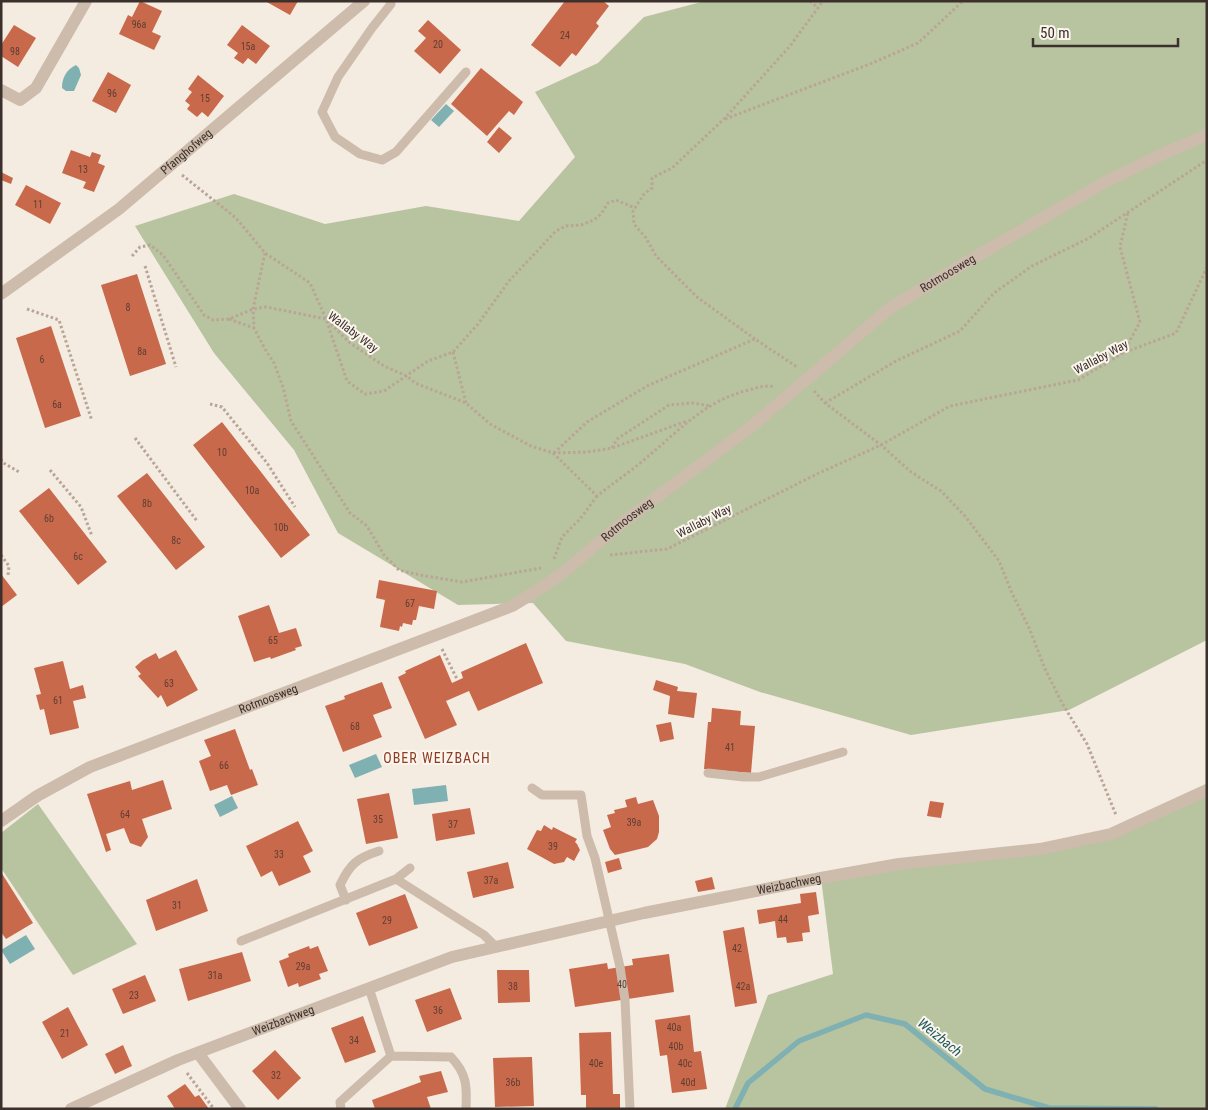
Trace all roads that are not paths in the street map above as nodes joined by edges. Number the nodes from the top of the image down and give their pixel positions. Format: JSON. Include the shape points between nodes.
{"nodes":[{"id":1,"x":86,"y":1,"type":"edge"},
{"id":2,"x":364,"y":1,"type":"edge"},
{"id":3,"x":390,"y":1,"type":"edge"},
{"id":4,"x":466,"y":72,"type":"dead end"},
{"id":5,"x":1,"y":90,"type":"edge"},
{"id":6,"x":1207,"y":135,"type":"edge"},
{"id":7,"x":1,"y":294,"type":"edge"},
{"id":8,"x":843,"y":752,"type":"dead end"},
{"id":9,"x":708,"y":773,"type":"dead end"},
{"id":10,"x":532,"y":788,"type":"dead end"},
{"id":11,"x":1207,"y":790,"type":"edge"},
{"id":12,"x":1,"y":821,"type":"edge"},
{"id":13,"x":379,"y":851,"type":"dead end"},
{"id":14,"x":410,"y":868,"type":"dead end"},
{"id":15,"x":396,"y":879,"type":"junction"},
{"id":16,"x":346,"y":900,"type":"junction"},
{"id":17,"x":610,"y":921,"type":"junction"},
{"id":18,"x":241,"y":941,"type":"dead end"},
{"id":19,"x":496,"y":947,"type":"junction"},
{"id":20,"x":369,"y":988,"type":"junction"},
{"id":21,"x":198,"y":1053,"type":"junction"},
{"id":22,"x":392,"y":1056,"type":"junction"},
{"id":23,"x":71,"y":1109,"type":"edge"},
{"id":24,"x":240,"y":1109,"type":"edge"},
{"id":25,"x":341,"y":1109,"type":"edge"},
{"id":26,"x":466,"y":1109,"type":"edge"},
{"id":27,"x":630,"y":1109,"type":"edge"}],
"edges":[{"from":1,"to":5,"type":"street","via":[[36,88],[20,100]]},
{"from":2,"to":7,"type":"street","name":"Pfanghofweg","via":[[119,209]]},
{"from":3,"to":4,"type":"lane","via":[[391,4],[338,77],[322,112],[335,137],[360,154],[382,160],[396,152]]},
{"from":6,"to":12,"type":"street","name":"Rotmoosweg","via":[[1107,181],[890,308],[752,426],[622,523],[564,572],[512,606],[90,767],[37,796]]},
{"from":8,"to":9,"type":"lane","via":[[760,777]]},
{"from":10,"to":17,"type":"lane","via":[[542,795],[581,795],[586,836],[595,858]]},
{"from":11,"to":17,"type":"street","name":"Weizbachweg","via":[[1111,834],[1040,849],[899,864]]},
{"from":13,"to":16,"type":"lane","via":[[365,856],[348,869],[340,886]]},
{"from":14,"to":15,"type":"lane"},
{"from":15,"to":16,"type":"lane"},
{"from":15,"to":19,"type":"lane","via":[[484,935]]},
{"from":16,"to":18,"type":"lane"},
{"from":17,"to":19,"type":"street","name":"Weizbachweg"},
{"from":17,"to":27,"type":"lane","via":[[625,1000]]},
{"from":19,"to":20,"type":"street","name":"Weizbachweg","via":[[452,957]]},
{"from":20,"to":21,"type":"street","name":"Weizbachweg"},
{"from":20,"to":22,"type":"lane"},
{"from":21,"to":23,"type":"street","name":"Weizbachweg"},
{"from":21,"to":24,"type":"street"},
{"from":22,"to":25,"type":"lane","via":[[340,1102]]},
{"from":22,"to":26,"type":"lane","via":[[451,1057],[461,1067],[467,1085]]}]}
